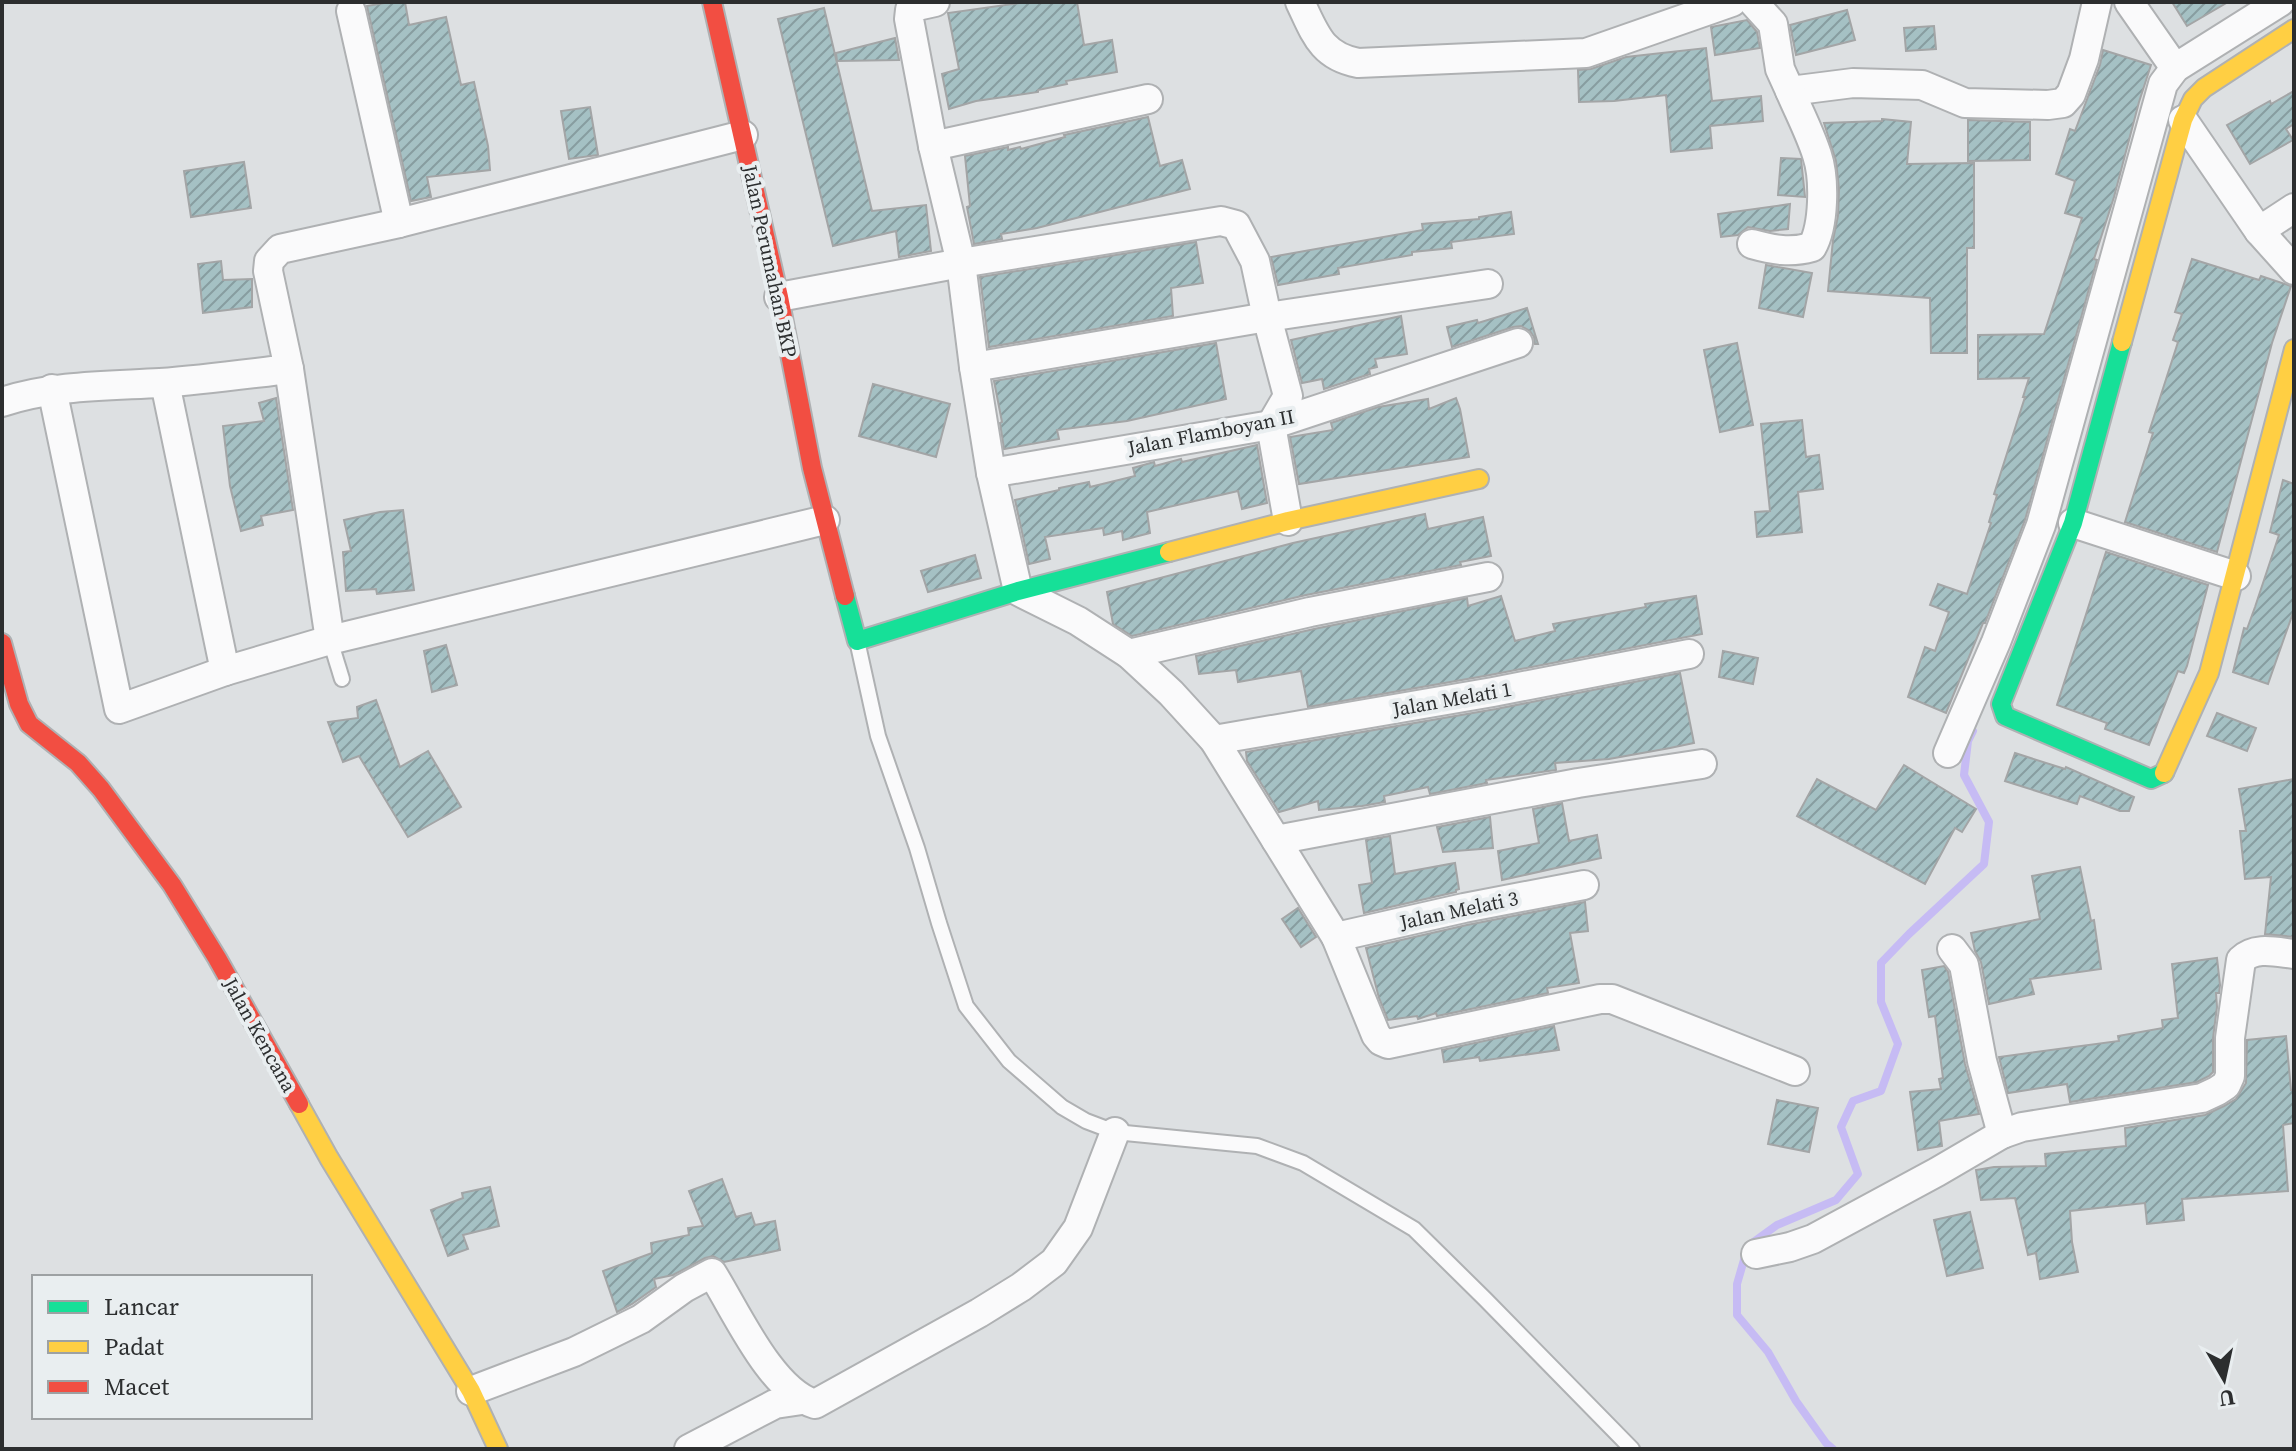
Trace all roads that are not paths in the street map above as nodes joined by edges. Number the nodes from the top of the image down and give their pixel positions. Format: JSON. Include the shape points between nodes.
{"nodes":[{"id":1,"x":712,"y":2,"type":"edge"},
{"id":2,"x":935,"y":2,"type":"edge"},
{"id":3,"x":1300,"y":2,"type":"edge"},
{"id":4,"x":1732,"y":2,"type":"edge"},
{"id":5,"x":1753,"y":2,"type":"edge"},
{"id":6,"x":2097,"y":2,"type":"edge"},
{"id":7,"x":2129,"y":2,"type":"edge"},
{"id":8,"x":2276,"y":3,"type":"edge"},
{"id":9,"x":351,"y":11,"type":"dead end"},
{"id":10,"x":2294,"y":29,"type":"edge"},
{"id":11,"x":2175,"y":68,"type":"junction"},
{"id":12,"x":1790,"y":91,"type":"junction"},
{"id":13,"x":1148,"y":99,"type":"dead end"},
{"id":14,"x":2183,"y":120,"type":"junction"},
{"id":15,"x":743,"y":135,"type":"junction"},
{"id":16,"x":933,"y":146,"type":"junction"},
{"id":17,"x":2294,"y":208,"type":"edge"},
{"id":18,"x":399,"y":223,"type":"junction"},
{"id":19,"x":2259,"y":231,"type":"junction"},
{"id":20,"x":1752,"y":244,"type":"dead end"},
{"id":21,"x":961,"y":263,"type":"junction"},
{"id":22,"x":2294,"y":270,"type":"edge"},
{"id":23,"x":1488,"y":284,"type":"dead end"},
{"id":24,"x":779,"y":297,"type":"junction"},
{"id":25,"x":1267,"y":317,"type":"junction"},
{"id":26,"x":1518,"y":343,"type":"dead end"},
{"id":27,"x":2294,"y":349,"type":"edge"},
{"id":28,"x":974,"y":367,"type":"junction"},
{"id":29,"x":289,"y":369,"type":"junction"},
{"id":30,"x":165,"y":383,"type":"junction"},
{"id":31,"x":52,"y":389,"type":"junction"},
{"id":32,"x":2,"y":402,"type":"edge"},
{"id":33,"x":1271,"y":425,"type":"junction"},
{"id":34,"x":2282,"y":442,"type":"edge"},
{"id":35,"x":991,"y":473,"type":"junction"},
{"id":36,"x":1479,"y":479,"type":"dead end"},
{"id":37,"x":825,"y":520,"type":"junction"},
{"id":38,"x":1288,"y":521,"type":"junction"},
{"id":39,"x":2073,"y":523,"type":"junction"},
{"id":40,"x":2236,"y":576,"type":"junction"},
{"id":41,"x":1488,"y":577,"type":"dead end"},
{"id":42,"x":1018,"y":591,"type":"junction"},
{"id":43,"x":330,"y":640,"type":"junction"},
{"id":44,"x":857,"y":641,"type":"junction"},
{"id":45,"x":2,"y":643,"type":"edge"},
{"id":46,"x":1129,"y":654,"type":"junction"},
{"id":47,"x":1689,"y":654,"type":"dead end"},
{"id":48,"x":225,"y":671,"type":"junction"},
{"id":49,"x":342,"y":679,"type":"dead end"},
{"id":50,"x":1214,"y":740,"type":"junction"},
{"id":51,"x":1948,"y":753,"type":"dead end"},
{"id":52,"x":1702,"y":764,"type":"dead end"},
{"id":53,"x":1276,"y":840,"type":"junction"},
{"id":54,"x":1584,"y":885,"type":"dead end"},
{"id":55,"x":1336,"y":937,"type":"junction"},
{"id":56,"x":1952,"y":949,"type":"dead end"},
{"id":57,"x":2294,"y":954,"type":"edge"},
{"id":58,"x":1795,"y":1071,"type":"dead end"},
{"id":59,"x":1115,"y":1132,"type":"junction"},
{"id":60,"x":2002,"y":1134,"type":"junction"},
{"id":61,"x":1756,"y":1254,"type":"dead end"},
{"id":62,"x":471,"y":1391,"type":"junction"},
{"id":63,"x":802,"y":1400,"type":"junction"},
{"id":64,"x":498,"y":1449,"type":"edge"},
{"id":65,"x":689,"y":1449,"type":"edge"},
{"id":66,"x":1632,"y":1449,"type":"edge"}],
"edges":[{"from":1,"to":15,"type":"street","name":"Jalan Perumahan BKP"},
{"from":2,"to":16,"type":"street","via":[[910,10],[909,19]]},
{"from":3,"to":4,"type":"street","via":[[1327,50],[1358,63],[1586,53]]},
{"from":5,"to":12,"type":"street","via":[[1773,24],[1780,69]]},
{"from":6,"to":12,"type":"street","via":[[2084,59],[2063,103],[1965,103],[1922,85],[1853,83]]},
{"from":7,"to":11,"type":"street"},
{"from":8,"to":11,"type":"street"},
{"from":9,"to":18,"type":"street"},
{"from":10,"to":14,"type":"street","via":[[2204,88]]},
{"from":11,"to":51,"type":"street","via":[[2163,84],[2041,525]]},
{"from":12,"to":20,"type":"street","via":[[1818,158],[1818,237],[1812,247],[1797,252]]},
{"from":13,"to":16,"type":"street"},
{"from":14,"to":19,"type":"street"},
{"from":14,"to":39,"type":"street"},
{"from":15,"to":18,"type":"street"},
{"from":15,"to":24,"type":"street","name":"Jalan Perumahan BKP"},
{"from":16,"to":21,"type":"street"},
{"from":17,"to":19,"type":"street"},
{"from":18,"to":29,"type":"street","via":[[280,249],[269,261]]},
{"from":19,"to":22,"type":"street"},
{"from":21,"to":24,"type":"street"},
{"from":21,"to":25,"type":"street","via":[[1221,221],[1236,225],[1255,261]]},
{"from":21,"to":28,"type":"street"},
{"from":23,"to":25,"type":"street"},
{"from":24,"to":37,"type":"street","name":"Jalan Perumahan BKP"},
{"from":25,"to":28,"type":"street"},
{"from":25,"to":33,"type":"street","via":[[1288,396]]},
{"from":26,"to":33,"type":"street","name":"Jalan Flamboyan II"},
{"from":27,"to":34,"type":"street"},
{"from":28,"to":35,"type":"street"},
{"from":29,"to":30,"type":"street"},
{"from":29,"to":43,"type":"street"},
{"from":30,"to":31,"type":"street"},
{"from":30,"to":48,"type":"street"},
{"from":31,"to":32,"type":"street"},
{"from":31,"to":48,"type":"street","via":[[119,709]]},
{"from":33,"to":35,"type":"street","name":"Jalan Flamboyan II"},
{"from":33,"to":38,"type":"street"},
{"from":34,"to":40,"type":"street"},
{"from":35,"to":42,"type":"street"},
{"from":36,"to":38,"type":"street"},
{"from":37,"to":43,"type":"street"},
{"from":37,"to":44,"type":"street","name":"Jalan Perumahan BKP"},
{"from":38,"to":42,"type":"street"},
{"from":39,"to":40,"type":"street"},
{"from":39,"to":40,"type":"street","via":[[2002,711],[2151,779],[2167,771],[2209,673]]},
{"from":41,"to":46,"type":"street"},
{"from":42,"to":44,"type":"street"},
{"from":42,"to":46,"type":"street"},
{"from":43,"to":48,"type":"street"},
{"from":43,"to":49,"type":"lane"},
{"from":44,"to":59,"type":"lane","via":[[878,736],[966,1006],[1009,1061],[1062,1107]]},
{"from":45,"to":62,"type":"street","name":"Jalan Kencana","via":[[29,724],[78,763],[172,885]]},
{"from":46,"to":50,"type":"street"},
{"from":47,"to":50,"type":"street","name":"Jalan Melati 1"},
{"from":50,"to":53,"type":"street"},
{"from":52,"to":53,"type":"street"},
{"from":53,"to":55,"type":"street"},
{"from":54,"to":55,"type":"street","name":"Jalan Melati 3"},
{"from":55,"to":58,"type":"street","via":[[1376,1035],[1388,1044],[1612,999]]},
{"from":56,"to":60,"type":"street","via":[[1964,965]]},
{"from":57,"to":60,"type":"street","via":[[2255,952],[2241,960],[2230,1076],[2217,1091]]},
{"from":59,"to":63,"type":"street","via":[[1078,1228],[1054,1262],[979,1313],[815,1404]]},
{"from":59,"to":66,"type":"lane","via":[[1257,1146],[1303,1163],[1414,1229]]},
{"from":60,"to":61,"type":"street","via":[[1813,1239]]},
{"from":62,"to":63,"type":"street","via":[[574,1352],[641,1319],[712,1273],[744,1331],[781,1382]]},
{"from":62,"to":64,"type":"street","name":"Jalan Kencana"},
{"from":63,"to":65,"type":"street","via":[[775,1404]]}]}
